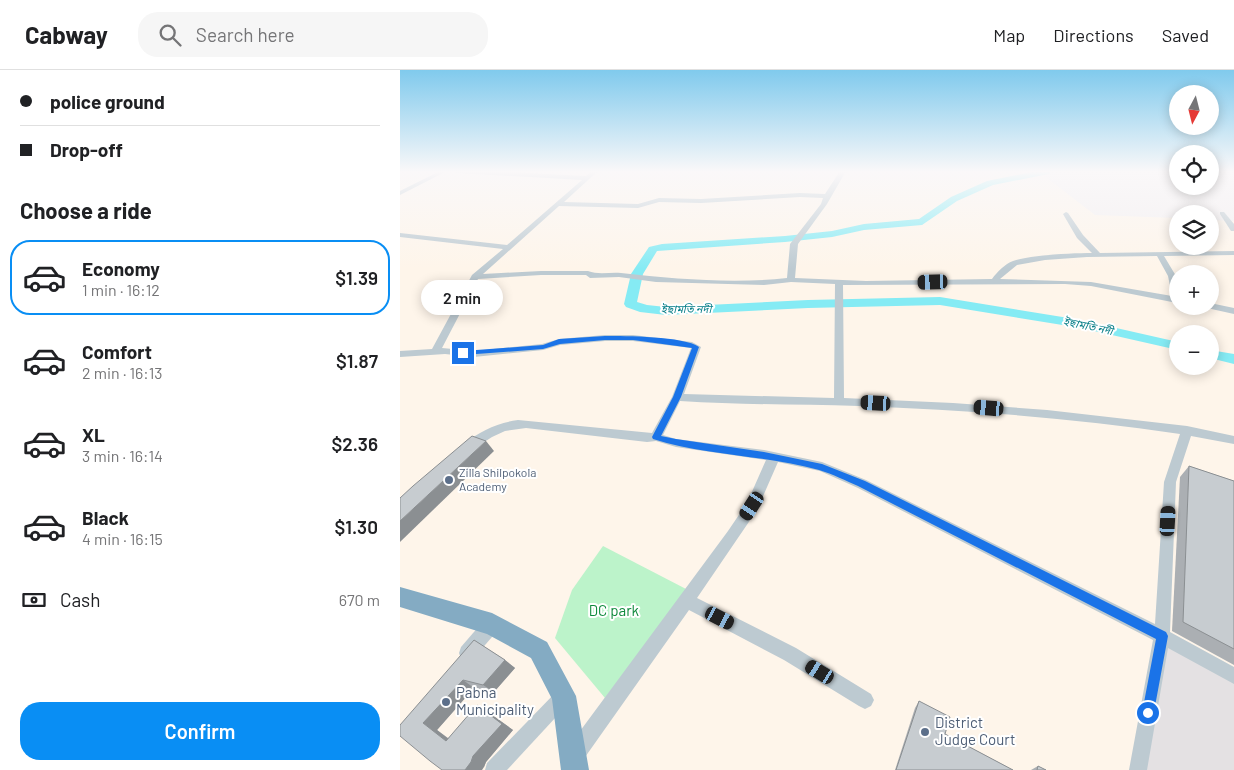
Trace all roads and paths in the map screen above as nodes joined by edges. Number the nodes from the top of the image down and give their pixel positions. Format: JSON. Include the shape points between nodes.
{"nodes":[{"id":1,"x":558,"y":204,"type":"joint"},
{"id":2,"x":646,"y":204,"type":"edge"},
{"id":3,"x":824,"y":204,"type":"edge"},
{"id":4,"x":1222,"y":213,"type":"dead end"},
{"id":5,"x":1066,"y":214,"type":"dead end"},
{"id":6,"x":1234,"y":229,"type":"edge"},
{"id":7,"x":400,"y":235,"type":"edge"},
{"id":8,"x":509,"y":247,"type":"junction"},
{"id":9,"x":1234,"y":253,"type":"edge"},
{"id":10,"x":1160,"y":254,"type":"junction"},
{"id":11,"x":1098,"y":255,"type":"junction"},
{"id":12,"x":1169,"y":270,"type":"edge"},
{"id":13,"x":475,"y":277,"type":"junction"},
{"id":14,"x":791,"y":280,"type":"junction"},
{"id":15,"x":994,"y":280,"type":"junction"},
{"id":16,"x":839,"y":282,"type":"junction"},
{"id":17,"x":1169,"y":299,"type":"edge"},
{"id":18,"x":1219,"y":308,"type":"edge"},
{"id":19,"x":1234,"y":311,"type":"edge"},
{"id":20,"x":434,"y":352,"type":"junction"},
{"id":21,"x":400,"y":354,"type":"edge"},
{"id":22,"x":677,"y":397,"type":"junction"},
{"id":23,"x":839,"y":402,"type":"junction"},
{"id":24,"x":1187,"y":430,"type":"junction"},
{"id":25,"x":656,"y":437,"type":"junction"},
{"id":26,"x":1234,"y":440,"type":"edge"},
{"id":27,"x":460,"y":455,"type":"edge"},
{"id":28,"x":772,"y":459,"type":"junction"},
{"id":29,"x":400,"y":597,"type":"edge"},
{"id":30,"x":686,"y":600,"type":"junction"},
{"id":31,"x":492,"y":624,"type":"junction"},
{"id":32,"x":1162,"y":636,"type":"junction"},
{"id":33,"x":455,"y":667,"type":"edge"},
{"id":34,"x":1234,"y":676,"type":"edge"},
{"id":35,"x":564,"y":696,"type":"junction"},
{"id":36,"x":865,"y":700,"type":"dead end"},
{"id":37,"x":574,"y":763,"type":"edge"},
{"id":38,"x":494,"y":770,"type":"edge"},
{"id":39,"x":1138,"y":770,"type":"edge"}],
"edges":[{"from":1,"to":2,"type":"street"},
{"from":1,"to":8,"type":"street"},
{"from":3,"to":14,"type":"street","via":[[794,244]]},
{"from":4,"to":6,"type":"street"},
{"from":5,"to":11,"type":"street"},
{"from":7,"to":8,"type":"street"},
{"from":8,"to":13,"type":"street"},
{"from":9,"to":10,"type":"street"},
{"from":10,"to":11,"type":"street"},
{"from":10,"to":12,"type":"street"},
{"from":11,"to":15,"type":"street","via":[[1015,263]]},
{"from":13,"to":14,"type":"street","via":[[572,272],[656,280],[764,283]]},
{"from":13,"to":20,"type":"street"},
{"from":14,"to":16,"type":"street"},
{"from":15,"to":16,"type":"street"},
{"from":15,"to":17,"type":"street","via":[[1091,284]]},
{"from":16,"to":23,"type":"street"},
{"from":18,"to":19,"type":"street"},
{"from":20,"to":21,"type":"street"},
{"from":20,"to":22,"type":"street","via":[[474,354],[605,338],[692,345],[696,347]]},
{"from":22,"to":23,"type":"street"},
{"from":22,"to":25,"type":"street"},
{"from":23,"to":24,"type":"street","via":[[971,407]]},
{"from":24,"to":26,"type":"street"},
{"from":24,"to":32,"type":"street","via":[[1170,482]]},
{"from":25,"to":27,"type":"street","via":[[512,424],[481,436]]},
{"from":25,"to":28,"type":"street"},
{"from":28,"to":30,"type":"street","via":[[752,506],[734,536]]},
{"from":28,"to":32,"type":"street","via":[[822,467],[862,484]]},
{"from":29,"to":31,"type":"highway"},
{"from":30,"to":36,"type":"street","via":[[790,654]]},
{"from":30,"to":37,"type":"street"},
{"from":31,"to":33,"type":"street"},
{"from":31,"to":35,"type":"highway","via":[[539,650]]},
{"from":32,"to":34,"type":"street"},
{"from":32,"to":39,"type":"street"},
{"from":35,"to":37,"type":"highway"},
{"from":35,"to":38,"type":"street"}]}
